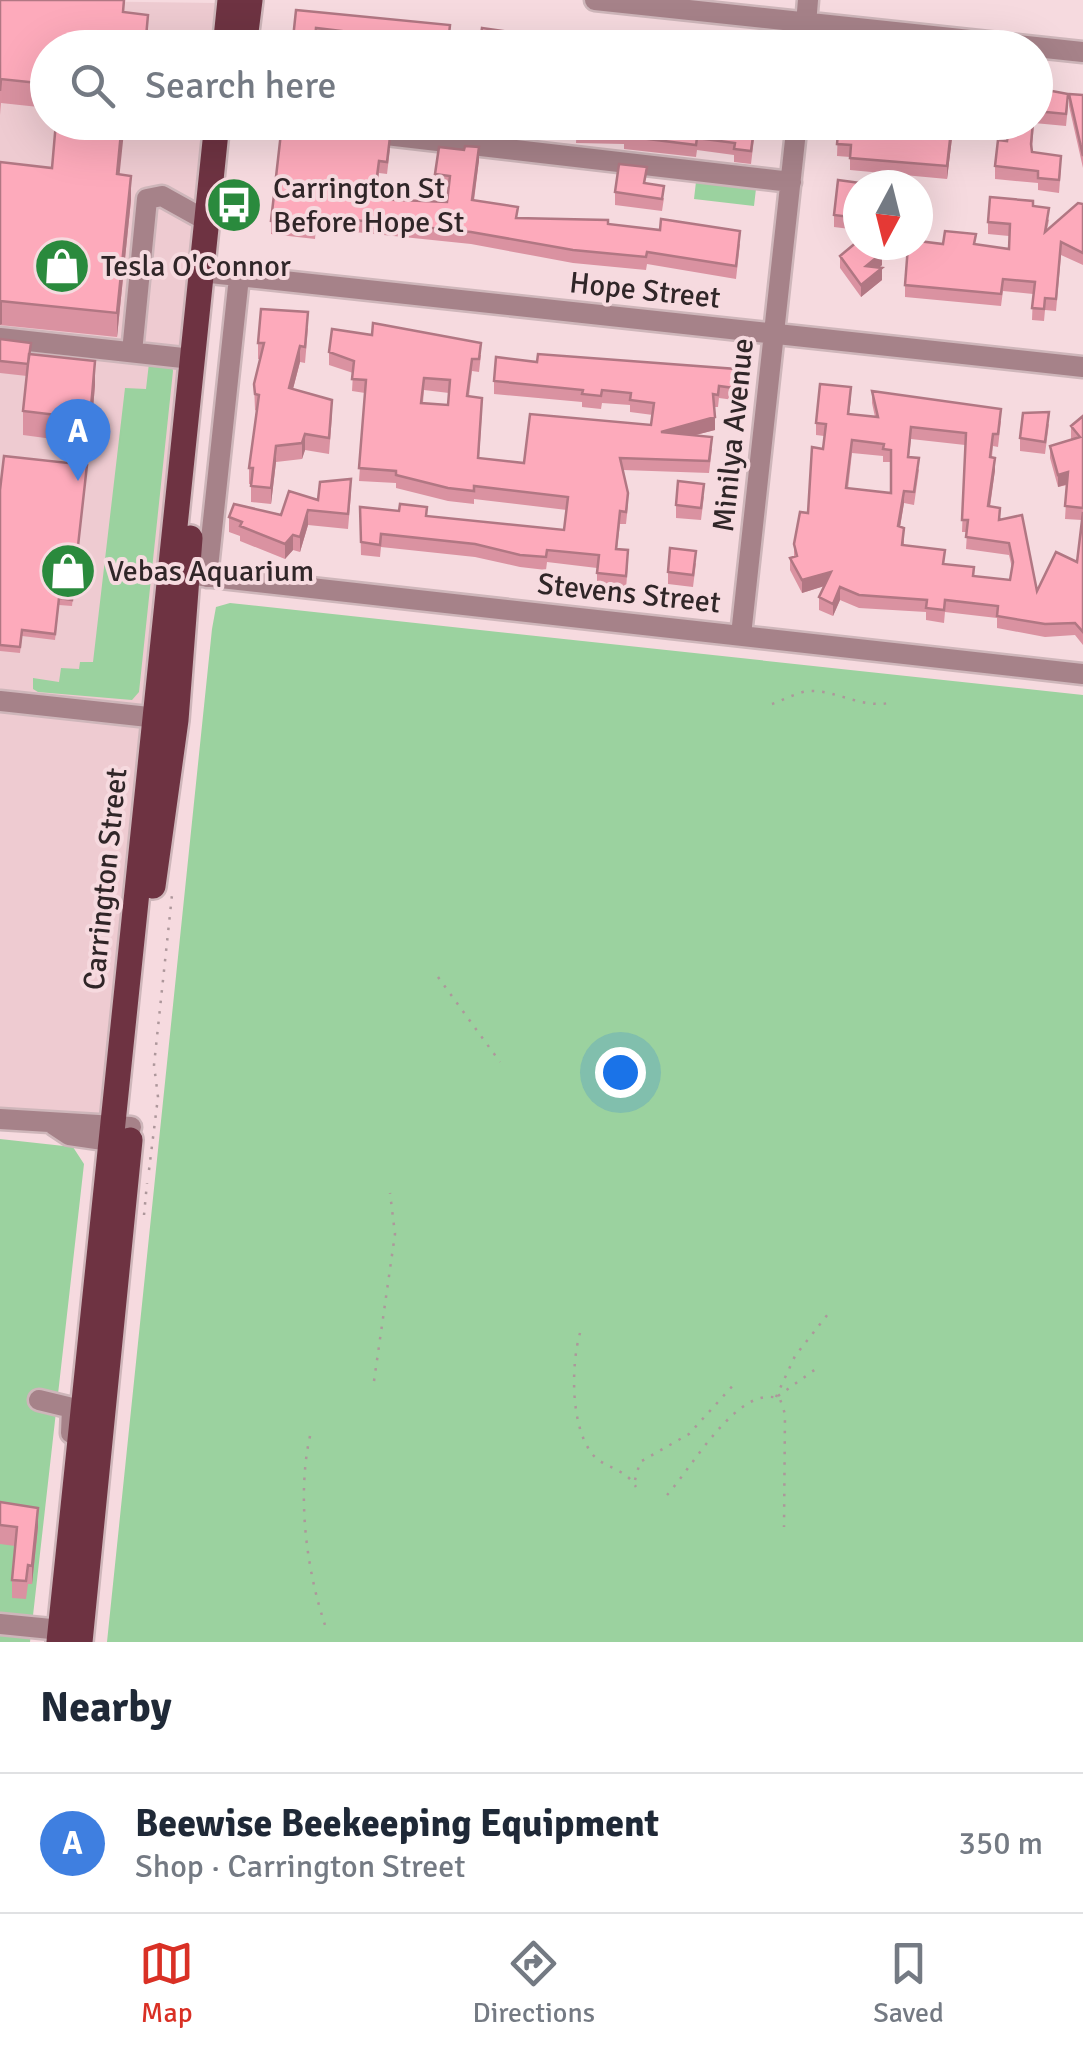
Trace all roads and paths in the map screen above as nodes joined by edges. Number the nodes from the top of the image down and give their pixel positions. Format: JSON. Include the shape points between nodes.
{"nodes":[{"id":1,"x":230,"y":0,"type":"edge"},
{"id":2,"x":250,"y":0,"type":"edge"},
{"id":3,"x":595,"y":0,"type":"edge"},
{"id":4,"x":808,"y":0,"type":"edge"},
{"id":5,"x":806,"y":23,"type":"junction"},
{"id":6,"x":227,"y":30,"type":"edge"},
{"id":7,"x":246,"y":30,"type":"edge"},
{"id":8,"x":805,"y":30,"type":"edge"},
{"id":9,"x":873,"y":30,"type":"edge"},
{"id":10,"x":1053,"y":49,"type":"edge"},
{"id":11,"x":1083,"y":52,"type":"edge"},
{"id":12,"x":215,"y":140,"type":"edge"},
{"id":13,"x":232,"y":140,"type":"edge"},
{"id":14,"x":429,"y":140,"type":"edge"},
{"id":15,"x":795,"y":140,"type":"edge"},
{"id":16,"x":791,"y":182,"type":"junction"},
{"id":17,"x":206,"y":220,"type":"junction"},
{"id":18,"x":219,"y":274,"type":"junction"},
{"id":19,"x":775,"y":334,"type":"junction"},
{"id":20,"x":0,"y":338,"type":"edge"},
{"id":21,"x":132,"y":352,"type":"junction"},
{"id":22,"x":192,"y":359,"type":"junction"},
{"id":23,"x":1083,"y":367,"type":"edge"},
{"id":24,"x":188,"y":575,"type":"junction"},
{"id":25,"x":741,"y":635,"type":"junction"},
{"id":26,"x":1083,"y":674,"type":"edge"},
{"id":27,"x":0,"y":701,"type":"edge"},
{"id":28,"x":893,"y":702,"type":"dead end"},
{"id":29,"x":772,"y":704,"type":"dead end"},
{"id":30,"x":165,"y":719,"type":"junction"},
{"id":31,"x":174,"y":884,"type":"dead end"},
{"id":32,"x":438,"y":977,"type":"dead end"},
{"id":33,"x":500,"y":1062,"type":"dead end"},
{"id":34,"x":0,"y":1118,"type":"edge"},
{"id":35,"x":122,"y":1135,"type":"junction"},
{"id":36,"x":390,"y":1192,"type":"dead end"},
{"id":37,"x":143,"y":1225,"type":"dead end"},
{"id":38,"x":828,"y":1314,"type":"dead end"},
{"id":39,"x":580,"y":1334,"type":"dead end"},
{"id":40,"x":820,"y":1366,"type":"dead end"},
{"id":41,"x":374,"y":1380,"type":"dead end"},
{"id":42,"x":737,"y":1381,"type":"dead end"},
{"id":43,"x":96,"y":1393,"type":"junction"},
{"id":44,"x":776,"y":1398,"type":"junction"},
{"id":45,"x":310,"y":1436,"type":"dead end"},
{"id":46,"x":668,"y":1496,"type":"dead end"},
{"id":47,"x":75,"y":1499,"type":"junction"},
{"id":48,"x":784,"y":1527,"type":"dead end"},
{"id":49,"x":0,"y":1624,"type":"edge"},
{"id":50,"x":325,"y":1626,"type":"dead end"},
{"id":51,"x":67,"y":1638,"type":"edge"}],
"edges":[{"from":1,"to":6,"type":"main road"},
{"from":2,"to":7,"type":"main road"},
{"from":3,"to":5,"type":"street"},
{"from":4,"to":5,"type":"street"},
{"from":5,"to":8,"type":"street"},
{"from":5,"to":9,"type":"street"},
{"from":10,"to":11,"type":"street"},
{"from":12,"to":17,"type":"main road","name":"Carrington Street"},
{"from":13,"to":18,"type":"main road","name":"Carrington Street"},
{"from":14,"to":16,"type":"street"},
{"from":15,"to":16,"type":"street","name":"Minilya Avenue"},
{"from":16,"to":19,"type":"street","name":"Minilya Avenue"},
{"from":17,"to":18,"type":"main road","name":"Carrington Street"},
{"from":17,"to":21,"type":"street","via":[[162,196],[148,199]]},
{"from":18,"to":19,"type":"street","name":"Hope Street"},
{"from":18,"to":22,"type":"main road","name":"Carrington Street"},
{"from":18,"to":24,"type":"main road","name":"Carrington Street"},
{"from":19,"to":23,"type":"street","name":"Hope Street"},
{"from":19,"to":25,"type":"street","name":"Minilya Avenue"},
{"from":20,"to":21,"type":"street"},
{"from":21,"to":22,"type":"street"},
{"from":22,"to":24,"type":"main road","name":"Carrington Street"},
{"from":24,"to":25,"type":"street","name":"Stevens Street"},
{"from":24,"to":30,"type":"main road","name":"Carrington Street"},
{"from":25,"to":26,"type":"street","name":"Stevens Street"},
{"from":27,"to":30,"type":"street"},
{"from":28,"to":29,"type":"path","via":[[874,706],[811,691]]},
{"from":30,"to":35,"type":"main road","name":"Carrington Street"},
{"from":31,"to":37,"type":"path"},
{"from":32,"to":33,"type":"path"},
{"from":34,"to":35,"type":"street","via":[[54,1125],[70,1120]]},
{"from":35,"to":43,"type":"main road","name":"Carrington Street"},
{"from":36,"to":41,"type":"path","via":[[394,1234]]},
{"from":38,"to":44,"type":"path","via":[[796,1356]]},
{"from":39,"to":42,"type":"path","via":[[572,1381],[586,1440],[594,1455],[629,1475],[635,1486],[640,1462],[690,1434]]},
{"from":40,"to":44,"type":"path"},
{"from":43,"to":47,"type":"main road","name":"Carrington Street"},
{"from":43,"to":47,"type":"street","via":[[40,1393],[72,1408],[67,1470]]},
{"from":43,"to":51,"type":"main road","name":"Carrington Street"},
{"from":44,"to":46,"type":"path","via":[[758,1396],[741,1408]]},
{"from":44,"to":48,"type":"path","via":[[785,1414]]},
{"from":45,"to":50,"type":"path","via":[[306,1522]]},
{"from":47,"to":51,"type":"main road","name":"Carrington Street"},
{"from":49,"to":51,"type":"street"}]}
